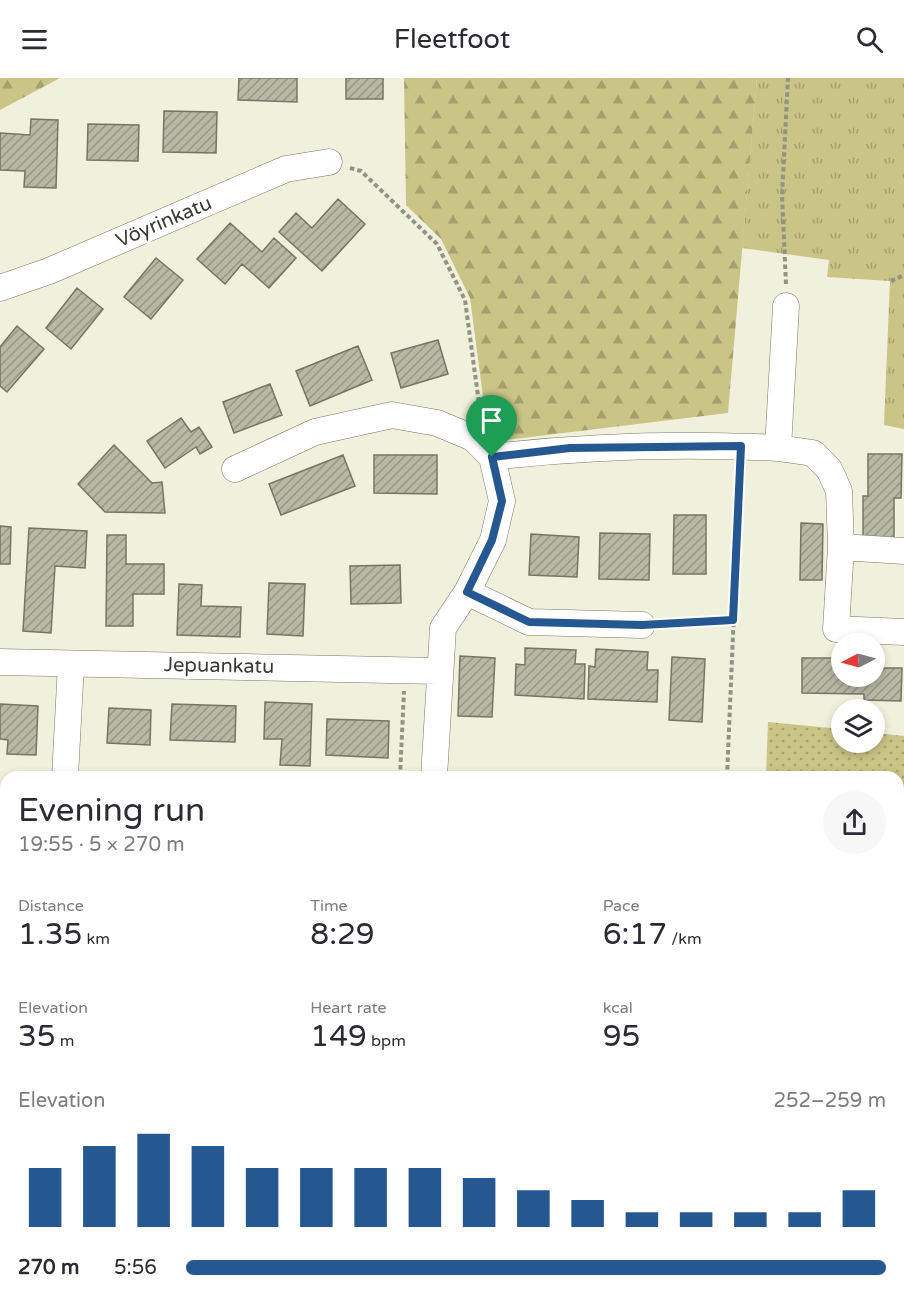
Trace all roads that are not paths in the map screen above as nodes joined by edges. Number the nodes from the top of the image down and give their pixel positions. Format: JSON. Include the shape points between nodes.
{"nodes":[{"id":1,"x":329,"y":162,"type":"road end"},
{"id":2,"x":0,"y":288,"type":"edge"},
{"id":3,"x":786,"y":306,"type":"road end"},
{"id":4,"x":778,"y":448,"type":"junction"},
{"id":5,"x":492,"y":457,"type":"junction"},
{"id":6,"x":235,"y":469,"type":"dead end"},
{"id":7,"x":841,"y":547,"type":"junction"},
{"id":8,"x":904,"y":551,"type":"edge"},
{"id":9,"x":467,"y":592,"type":"junction"},
{"id":10,"x":642,"y":625,"type":"road end"},
{"id":11,"x":904,"y":632,"type":"edge"},
{"id":12,"x":0,"y":662,"type":"edge"},
{"id":13,"x":71,"y":664,"type":"junction"},
{"id":14,"x":438,"y":671,"type":"junction"},
{"id":15,"x":65,"y":771,"type":"edge"},
{"id":16,"x":434,"y":771,"type":"edge"}],
"edges":[{"from":1,"to":2,"type":"street","name":"Vöyrinkatu","via":[[286,169],[49,271]]},
{"from":3,"to":4,"type":"street"},
{"from":4,"to":5,"type":"street","via":[[570,448]]},
{"from":4,"to":7,"type":"street","via":[[813,453],[829,469],[839,491]]},
{"from":5,"to":6,"type":"street","via":[[473,438],[437,423],[392,415],[315,432]]},
{"from":5,"to":9,"type":"street","via":[[502,501],[492,540]]},
{"from":7,"to":8,"type":"street"},
{"from":7,"to":11,"type":"street","via":[[836,629]]},
{"from":9,"to":10,"type":"street","via":[[529,622]]},
{"from":9,"to":14,"type":"street","via":[[442,628]]},
{"from":12,"to":13,"type":"street","name":"Jepuankatu"},
{"from":13,"to":14,"type":"street","name":"Jepuankatu"},
{"from":13,"to":15,"type":"street"},
{"from":14,"to":16,"type":"street"}]}
